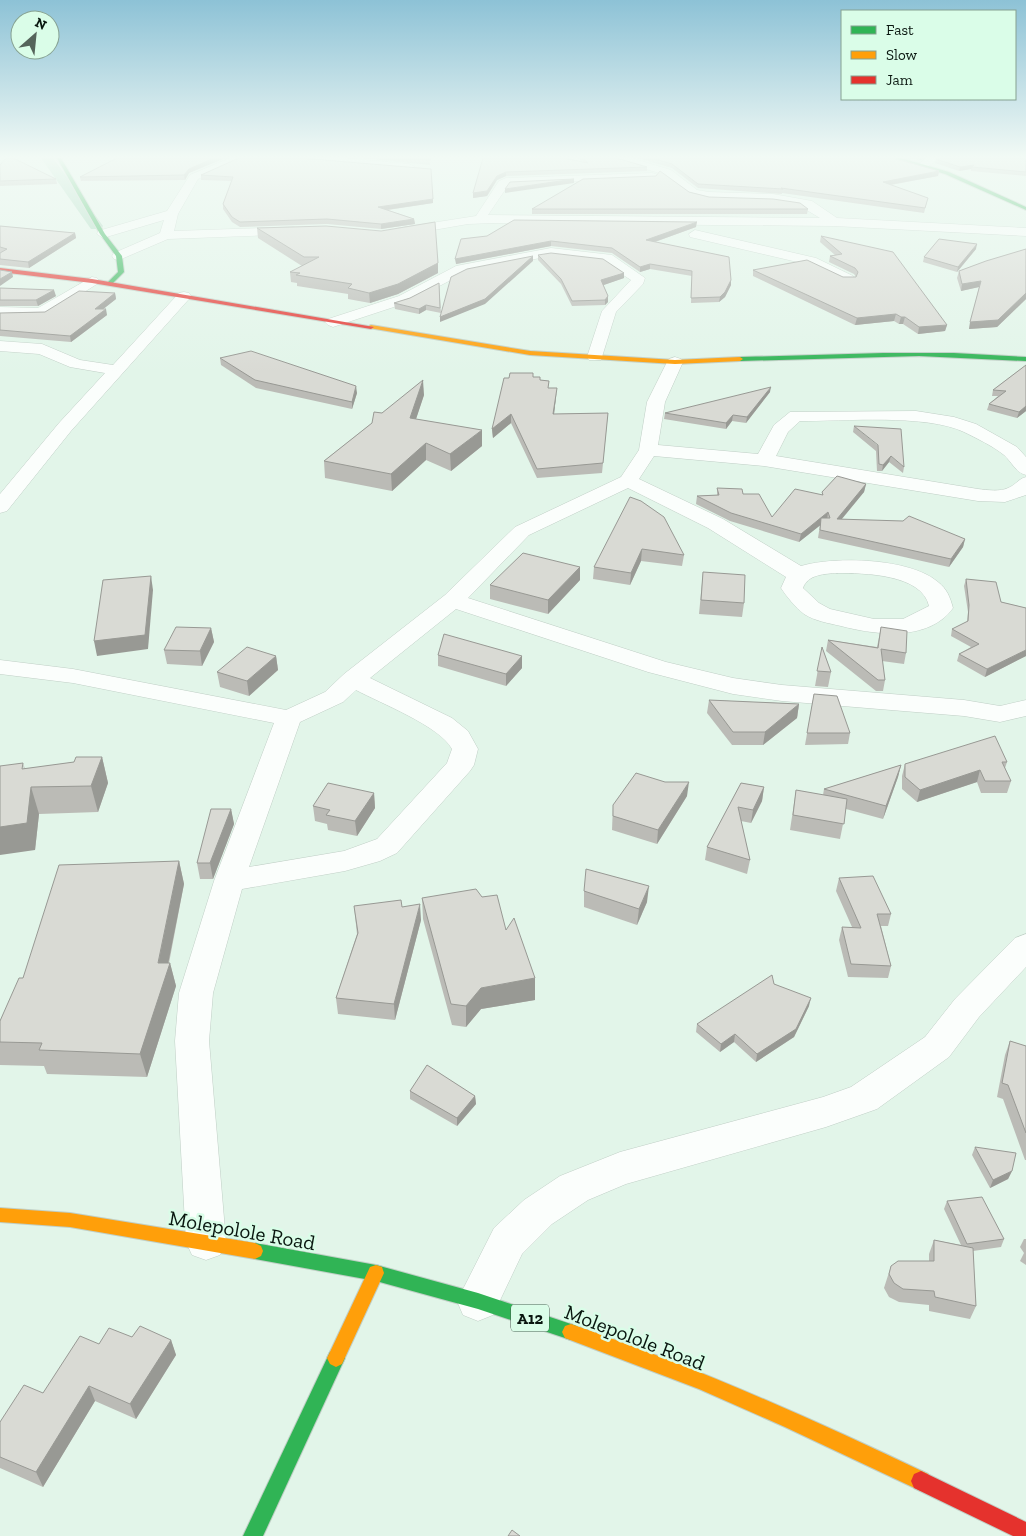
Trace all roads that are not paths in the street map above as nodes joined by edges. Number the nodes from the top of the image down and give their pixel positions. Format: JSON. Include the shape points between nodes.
{"nodes":[{"id":1,"x":100,"y":230,"type":"edge"},
{"id":2,"x":118,"y":230,"type":"edge"},
{"id":3,"x":168,"y":230,"type":"edge"},
{"id":4,"x":311,"y":230,"type":"edge"},
{"id":5,"x":414,"y":230,"type":"edge"},
{"id":6,"x":678,"y":230,"type":"edge"},
{"id":7,"x":731,"y":230,"type":"edge"},
{"id":8,"x":981,"y":230,"type":"edge"},
{"id":9,"x":1026,"y":232,"type":"edge"},
{"id":10,"x":103,"y":234,"type":"junction"},
{"id":11,"x":387,"y":234,"type":"edge"},
{"id":12,"x":166,"y":235,"type":"junction"},
{"id":13,"x":730,"y":241,"type":"junction"},
{"id":14,"x":119,"y":256,"type":"junction"},
{"id":15,"x":0,"y":270,"type":"edge"},
{"id":16,"x":848,"y":279,"type":"edge"},
{"id":17,"x":92,"y":281,"type":"junction"},
{"id":18,"x":109,"y":284,"type":"junction"},
{"id":19,"x":184,"y":296,"type":"junction"},
{"id":20,"x":0,"y":312,"type":"edge"},
{"id":21,"x":333,"y":322,"type":"junction"},
{"id":22,"x":0,"y":346,"type":"edge"},
{"id":23,"x":947,"y":354,"type":"junction"},
{"id":24,"x":595,"y":357,"type":"junction"},
{"id":25,"x":1026,"y":359,"type":"edge"},
{"id":26,"x":675,"y":362,"type":"junction"},
{"id":27,"x":1026,"y":363,"type":"edge"},
{"id":28,"x":116,"y":370,"type":"junction"},
{"id":29,"x":648,"y":450,"type":"junction"},
{"id":30,"x":764,"y":460,"type":"junction"},
{"id":31,"x":1026,"y":469,"type":"edge"},
{"id":32,"x":628,"y":481,"type":"junction"},
{"id":33,"x":1026,"y":483,"type":"edge"},
{"id":34,"x":0,"y":507,"type":"edge"},
{"id":35,"x":799,"y":575,"type":"junction"},
{"id":36,"x":454,"y":600,"type":"junction"},
{"id":37,"x":0,"y":668,"type":"edge"},
{"id":38,"x":353,"y":679,"type":"junction"},
{"id":39,"x":1026,"y":708,"type":"edge"},
{"id":40,"x":1000,"y":714,"type":"junction"},
{"id":41,"x":288,"y":718,"type":"junction"},
{"id":42,"x":1026,"y":729,"type":"edge"},
{"id":43,"x":229,"y":881,"type":"junction"},
{"id":44,"x":1026,"y":946,"type":"edge"},
{"id":45,"x":0,"y":1215,"type":"edge"},
{"id":46,"x":206,"y":1242,"type":"junction"},
{"id":47,"x":376,"y":1273,"type":"junction"},
{"id":48,"x":478,"y":1301,"type":"junction"},
{"id":49,"x":1020,"y":1521,"type":"edge"},
{"id":50,"x":254,"y":1536,"type":"edge"}],
"edges":[{"from":1,"to":10,"type":"street"},
{"from":2,"to":10,"type":"street"},
{"from":3,"to":12,"type":"street"},
{"from":4,"to":12,"type":"street"},
{"from":5,"to":11,"type":"street"},
{"from":6,"to":13,"type":"street"},
{"from":7,"to":13,"type":"street"},
{"from":8,"to":9,"type":"street"},
{"from":10,"to":14,"type":"street"},
{"from":12,"to":14,"type":"street"},
{"from":13,"to":16,"type":"street","via":[[811,261]]},
{"from":14,"to":18,"type":"street","via":[[121,272]]},
{"from":15,"to":17,"type":"street"},
{"from":17,"to":18,"type":"street"},
{"from":17,"to":20,"type":"street","via":[[41,313]]},
{"from":18,"to":19,"type":"street"},
{"from":19,"to":21,"type":"street"},
{"from":19,"to":28,"type":"street"},
{"from":21,"to":24,"type":"street","via":[[504,350]]},
{"from":21,"to":24,"type":"street","via":[[404,299],[461,268],[541,253],[597,256],[613,260],[638,281],[609,311]]},
{"from":22,"to":28,"type":"street","via":[[42,349],[76,364]]},
{"from":23,"to":25,"type":"street"},
{"from":23,"to":26,"type":"street","via":[[813,355]]},
{"from":23,"to":27,"type":"street"},
{"from":24,"to":26,"type":"street"},
{"from":26,"to":29,"type":"street","via":[[656,402]]},
{"from":28,"to":34,"type":"street"},
{"from":29,"to":30,"type":"street"},
{"from":29,"to":32,"type":"street"},
{"from":30,"to":31,"type":"street","via":[[782,427],[796,416],[916,416],[970,428],[1010,451]]},
{"from":30,"to":33,"type":"street","via":[[978,495],[1012,495],[1022,491]]},
{"from":32,"to":35,"type":"street","via":[[667,497]]},
{"from":32,"to":36,"type":"street","via":[[522,531]]},
{"from":35,"to":35,"type":"street","via":[[792,588],[814,610],[832,618],[861,624],[906,626],[933,615],[940,608],[941,600],[936,591],[887,570],[837,566]]},
{"from":36,"to":38,"type":"street"},
{"from":36,"to":40,"type":"street","via":[[657,666],[733,686]]},
{"from":37,"to":41,"type":"street","via":[[73,676]]},
{"from":38,"to":41,"type":"street","via":[[334,697]]},
{"from":38,"to":43,"type":"street","via":[[443,724],[459,737],[465,749],[460,765],[386,846],[345,861]]},
{"from":39,"to":40,"type":"street"},
{"from":40,"to":42,"type":"street"},
{"from":41,"to":43,"type":"street"},
{"from":43,"to":46,"type":"street","via":[[196,993],[192,1041]]},
{"from":44,"to":48,"type":"street","via":[[967,1008],[937,1047],[864,1098],[826,1112],[620,1169],[567,1193],[538,1212],[508,1241]]},
{"from":45,"to":46,"type":"street","name":"Molepolole Road","number":"A12","via":[[70,1220]]},
{"from":46,"to":47,"type":"street","name":"Molepolole Road","number":"A12"},
{"from":47,"to":48,"type":"street","name":"Molepolole Road","number":"A12"},
{"from":47,"to":50,"type":"street"},
{"from":48,"to":49,"type":"street","name":"Molepolole Road","number":"A12","via":[[637,1354]]}]}
